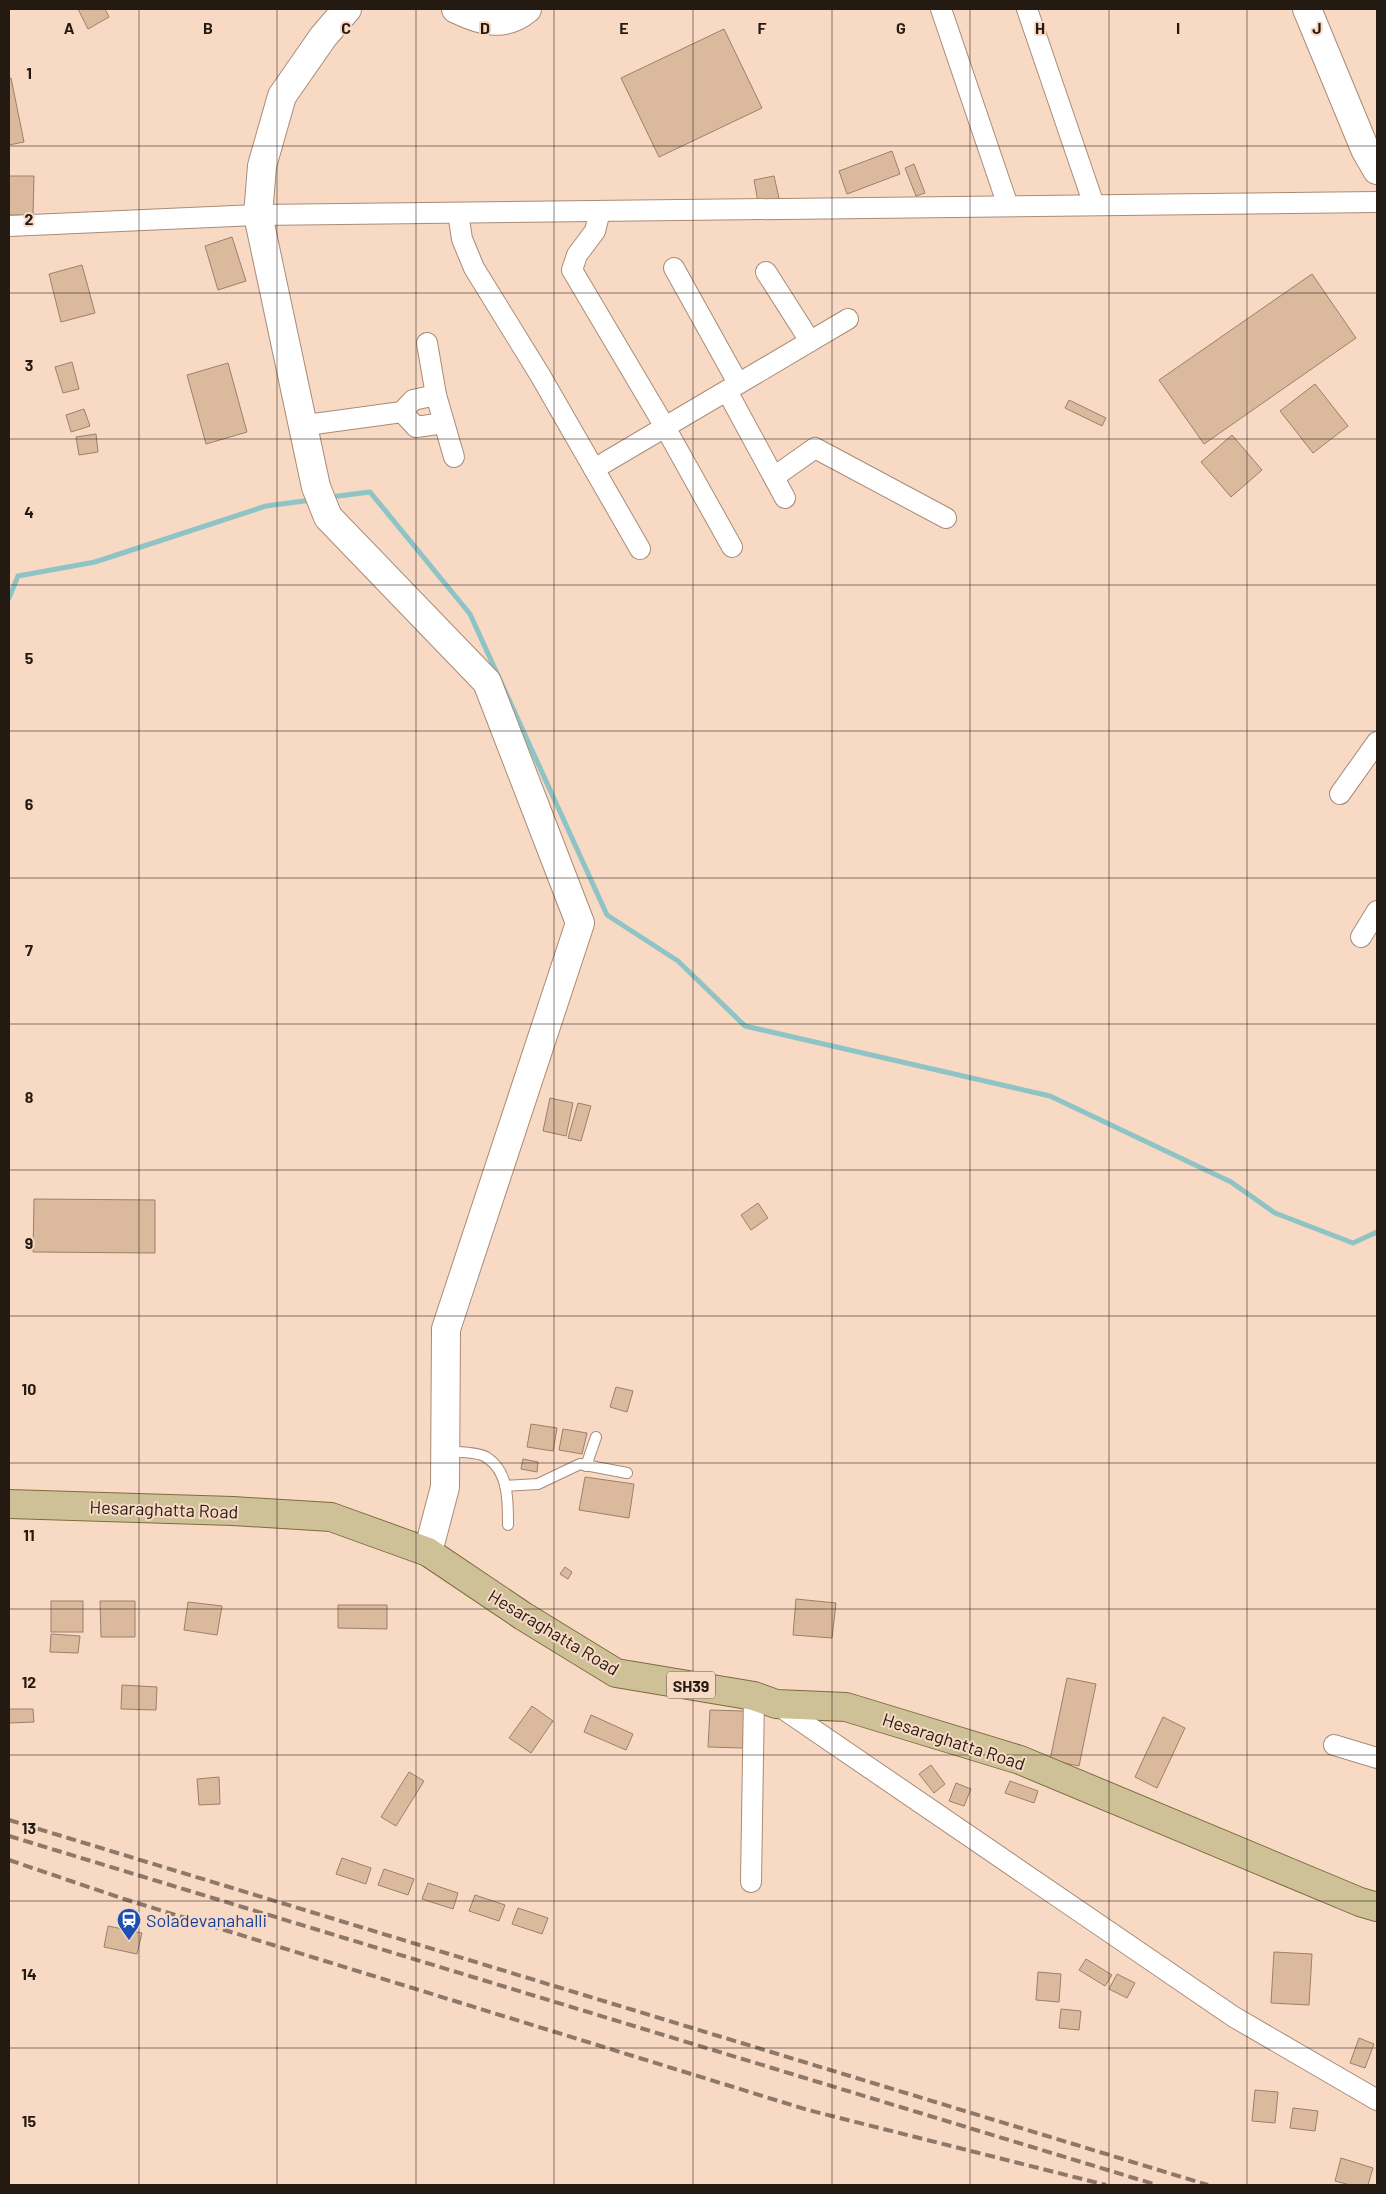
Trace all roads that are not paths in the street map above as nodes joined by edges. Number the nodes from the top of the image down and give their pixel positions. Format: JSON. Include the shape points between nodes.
{"nodes":[{"id":1,"x":347,"y":9,"type":"edge"},
{"id":2,"x":456,"y":9,"type":"edge"},
{"id":3,"x":527,"y":9,"type":"edge"},
{"id":4,"x":941,"y":9,"type":"edge"},
{"id":5,"x":1028,"y":9,"type":"edge"},
{"id":6,"x":1307,"y":9,"type":"edge"},
{"id":7,"x":1377,"y":170,"type":"edge"},
{"id":8,"x":1377,"y":202,"type":"edge"},
{"id":9,"x":1094,"y":205,"type":"junction"},
{"id":10,"x":1008,"y":206,"type":"junction"},
{"id":11,"x":600,"y":211,"type":"junction"},
{"id":12,"x":458,"y":213,"type":"junction"},
{"id":13,"x":258,"y":215,"type":"junction"},
{"id":14,"x":9,"y":226,"type":"edge"},
{"id":15,"x":674,"y":268,"type":"dead end"},
{"id":16,"x":766,"y":272,"type":"dead end"},
{"id":17,"x":848,"y":319,"type":"dead end"},
{"id":18,"x":810,"y":341,"type":"junction"},
{"id":19,"x":427,"y":343,"type":"dead end"},
{"id":20,"x":733,"y":387,"type":"junction"},
{"id":21,"x":436,"y":395,"type":"junction"},
{"id":22,"x":402,"y":412,"type":"junction"},
{"id":23,"x":301,"y":422,"type":"junction"},
{"id":24,"x":444,"y":423,"type":"junction"},
{"id":25,"x":665,"y":427,"type":"junction"},
{"id":26,"x":454,"y":457,"type":"dead end"},
{"id":27,"x":594,"y":469,"type":"junction"},
{"id":28,"x":774,"y":477,"type":"junction"},
{"id":29,"x":785,"y":498,"type":"dead end"},
{"id":30,"x":946,"y":518,"type":"dead end"},
{"id":31,"x":732,"y":547,"type":"dead end"},
{"id":32,"x":640,"y":549,"type":"dead end"},
{"id":33,"x":1377,"y":742,"type":"edge"},
{"id":34,"x":1340,"y":794,"type":"dead end"},
{"id":35,"x":1377,"y":912,"type":"edge"},
{"id":36,"x":1361,"y":936,"type":"dead end"},
{"id":37,"x":596,"y":1437,"type":"dead end"},
{"id":38,"x":444,"y":1451,"type":"junction"},
{"id":39,"x":586,"y":1466,"type":"junction"},
{"id":40,"x":627,"y":1473,"type":"dead end"},
{"id":41,"x":505,"y":1486,"type":"junction"},
{"id":42,"x":9,"y":1504,"type":"edge"},
{"id":43,"x":508,"y":1525,"type":"dead end"},
{"id":44,"x":428,"y":1552,"type":"junction"},
{"id":45,"x":765,"y":1700,"type":"junction"},
{"id":46,"x":1334,"y":1744,"type":"dead end"},
{"id":47,"x":1377,"y":1758,"type":"edge"},
{"id":48,"x":752,"y":1882,"type":"dead end"},
{"id":49,"x":1377,"y":1907,"type":"edge"},
{"id":50,"x":1377,"y":2100,"type":"edge"}],
"edges":[{"from":1,"to":13,"type":"street","via":[[323,36],[282,96],[262,166]]},
{"from":2,"to":3,"type":"street","via":[[496,23],[518,16]]},
{"from":4,"to":10,"type":"street"},
{"from":5,"to":9,"type":"street"},
{"from":6,"to":7,"type":"street","via":[[1365,149]]},
{"from":8,"to":9,"type":"street"},
{"from":9,"to":10,"type":"street"},
{"from":10,"to":11,"type":"street"},
{"from":11,"to":12,"type":"street"},
{"from":11,"to":25,"type":"street","via":[[595,231],[576,255],[572,270]]},
{"from":12,"to":13,"type":"street"},
{"from":12,"to":27,"type":"street","via":[[462,239],[474,268]]},
{"from":13,"to":14,"type":"street"},
{"from":13,"to":23,"type":"street"},
{"from":15,"to":20,"type":"street"},
{"from":16,"to":18,"type":"street"},
{"from":17,"to":18,"type":"street"},
{"from":18,"to":20,"type":"street"},
{"from":19,"to":21,"type":"street"},
{"from":20,"to":25,"type":"street"},
{"from":20,"to":28,"type":"street"},
{"from":21,"to":22,"type":"street","via":[[413,400]]},
{"from":21,"to":24,"type":"street"},
{"from":22,"to":23,"type":"street","via":[[314,424]]},
{"from":22,"to":24,"type":"street","via":[[416,427]]},
{"from":23,"to":38,"type":"street","via":[[320,498],[328,517],[487,682],[580,923],[446,1329]]},
{"from":24,"to":26,"type":"street"},
{"from":25,"to":27,"type":"street"},
{"from":25,"to":31,"type":"street"},
{"from":27,"to":32,"type":"street"},
{"from":28,"to":29,"type":"street"},
{"from":28,"to":30,"type":"street","via":[[815,448]]},
{"from":33,"to":34,"type":"street"},
{"from":35,"to":36,"type":"street"},
{"from":37,"to":39,"type":"lane"},
{"from":38,"to":41,"type":"lane","via":[[485,1456],[498,1469]]},
{"from":38,"to":44,"type":"street","via":[[445,1487]]},
{"from":39,"to":40,"type":"lane"},
{"from":39,"to":41,"type":"lane","via":[[580,1464],[538,1484]]},
{"from":41,"to":43,"type":"lane","via":[[508,1492]]},
{"from":42,"to":44,"type":"main road","name":"Hesaraghatta Road","number":"SH39","via":[[331,1517]]},
{"from":44,"to":45,"type":"main road","name":"Hesaraghatta Road","number":"SH39","via":[[616,1673]]},
{"from":45,"to":48,"type":"street"},
{"from":45,"to":49,"type":"main road","name":"Hesaraghatta Road","number":"SH39","via":[[846,1707],[1020,1760]]},
{"from":45,"to":50,"type":"street","via":[[1234,2017]]},
{"from":46,"to":47,"type":"street"}]}
